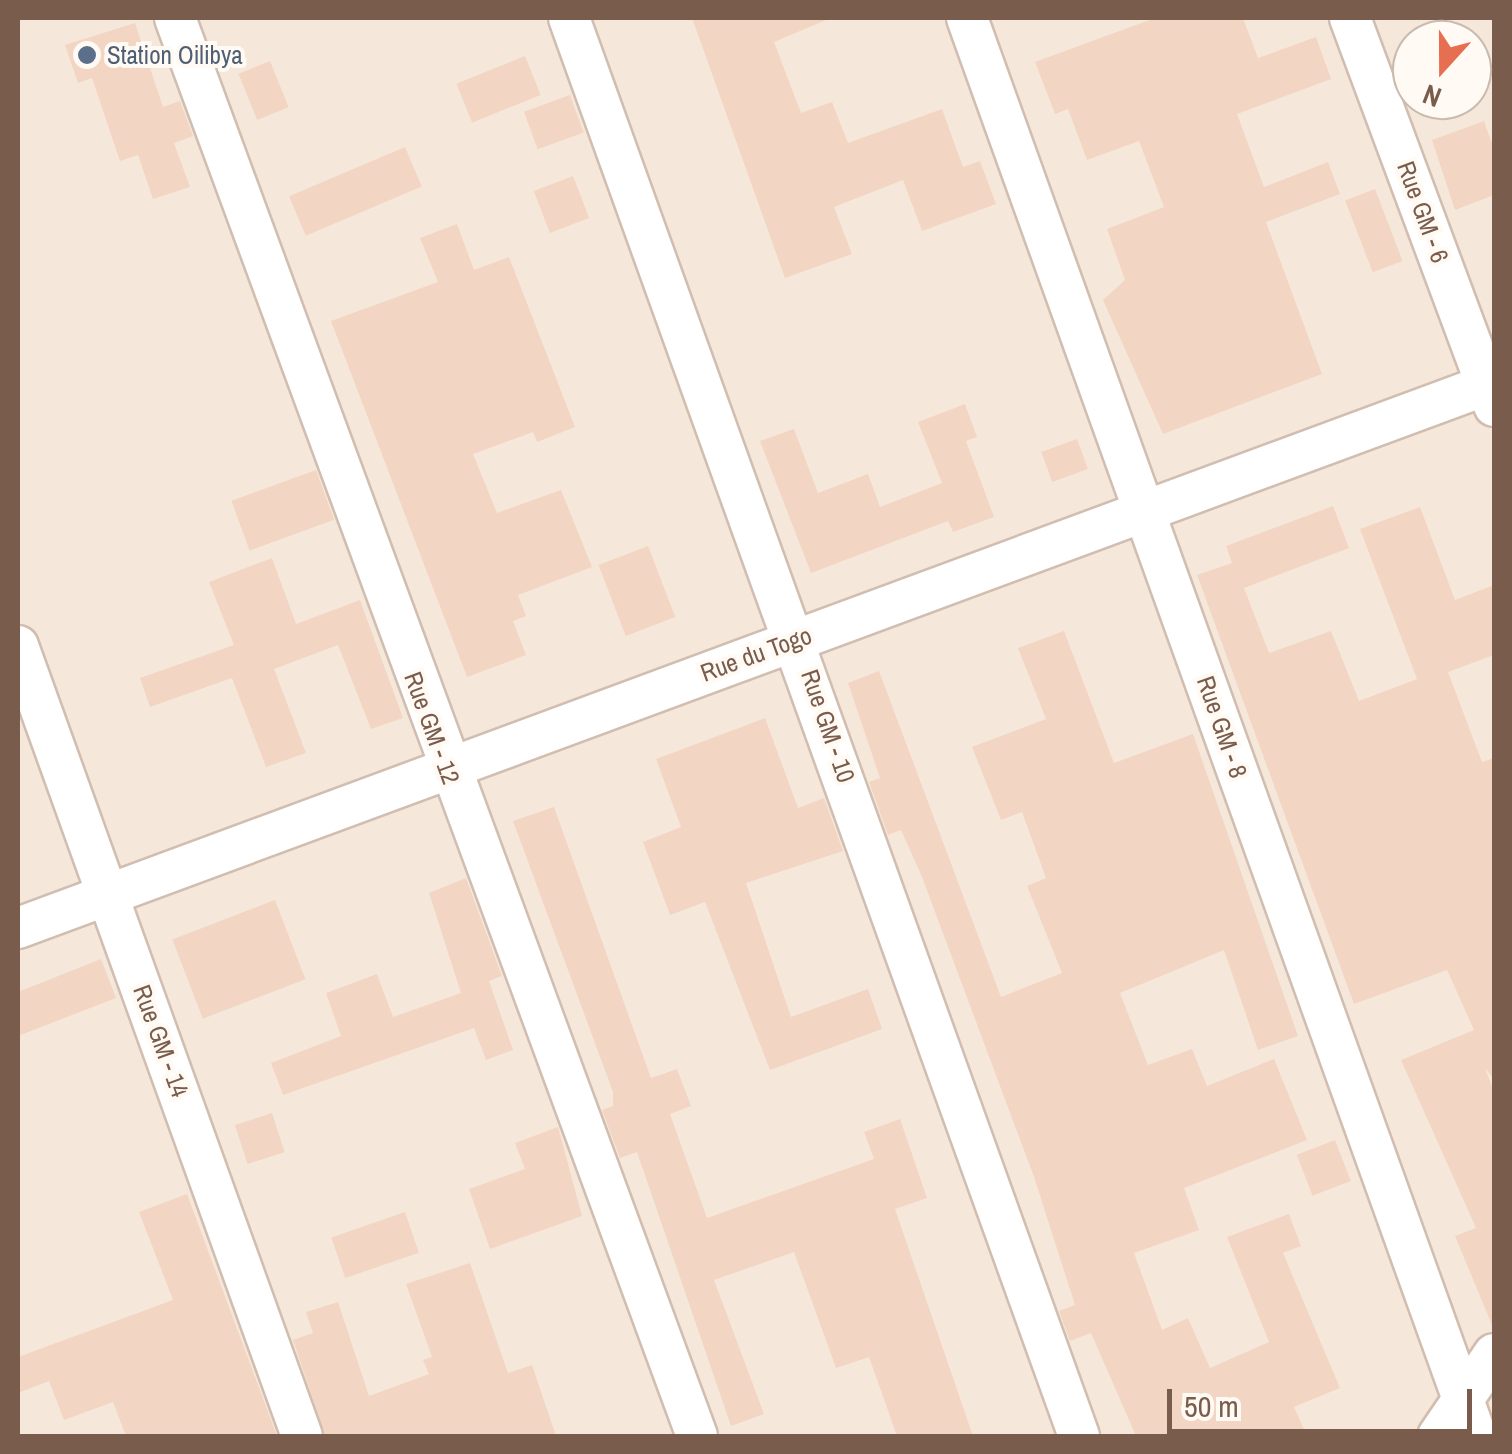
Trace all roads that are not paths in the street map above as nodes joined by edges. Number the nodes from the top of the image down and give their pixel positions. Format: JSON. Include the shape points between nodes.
{"nodes":[{"id":1,"x":174,"y":18,"type":"edge"},
{"id":2,"x":570,"y":18,"type":"edge"},
{"id":3,"x":967,"y":18,"type":"edge"},
{"id":4,"x":1350,"y":18,"type":"edge"},
{"id":5,"x":1492,"y":391,"type":"edge"},
{"id":6,"x":1148,"y":510,"type":"junction"},
{"id":7,"x":798,"y":638,"type":"junction"},
{"id":8,"x":18,"y":646,"type":"edge"},
{"id":9,"x":446,"y":768,"type":"junction"},
{"id":10,"x":108,"y":893,"type":"junction"},
{"id":11,"x":18,"y":928,"type":"edge"},
{"id":12,"x":1494,"y":1354,"type":"edge"},
{"id":13,"x":1468,"y":1420,"type":"edge"},
{"id":14,"x":302,"y":1436,"type":"edge"},
{"id":15,"x":697,"y":1436,"type":"edge"},
{"id":16,"x":1080,"y":1436,"type":"edge"},
{"id":17,"x":1438,"y":1436,"type":"edge"}],
"edges":[{"from":1,"to":9,"type":"street","name":"Rue GM - 12"},
{"from":2,"to":7,"type":"street","name":"Rue GM - 10"},
{"from":3,"to":6,"type":"street","name":"Rue GM - 8"},
{"from":4,"to":5,"type":"street","name":"Rue GM - 6"},
{"from":5,"to":6,"type":"street","name":"Rue du Togo"},
{"from":6,"to":7,"type":"street","name":"Rue du Togo"},
{"from":6,"to":13,"type":"street","name":"Rue GM - 8"},
{"from":7,"to":9,"type":"street","name":"Rue du Togo"},
{"from":7,"to":16,"type":"street","name":"Rue GM - 10"},
{"from":8,"to":10,"type":"street","name":"Rue GM - 14"},
{"from":9,"to":10,"type":"street","name":"Rue du Togo"},
{"from":9,"to":15,"type":"street","name":"Rue GM - 12"},
{"from":10,"to":11,"type":"street","name":"Rue du Togo"},
{"from":10,"to":14,"type":"street","name":"Rue GM - 14"},
{"from":12,"to":13,"type":"street"},
{"from":13,"to":17,"type":"street"}]}
